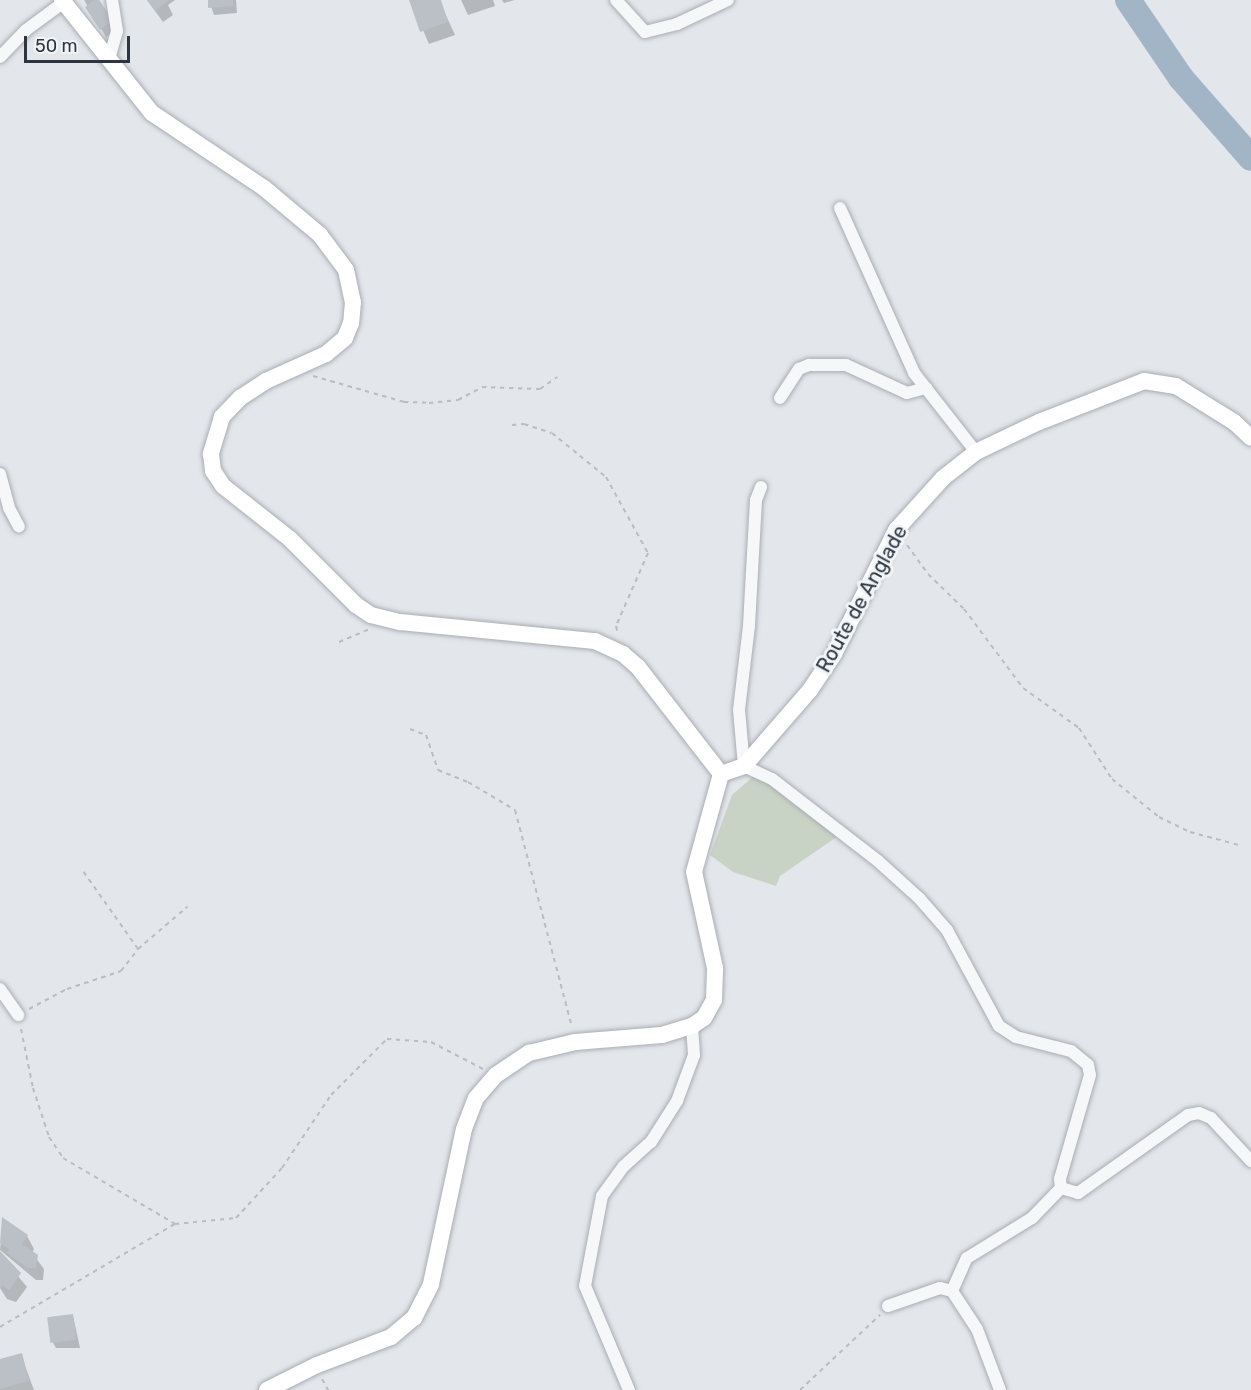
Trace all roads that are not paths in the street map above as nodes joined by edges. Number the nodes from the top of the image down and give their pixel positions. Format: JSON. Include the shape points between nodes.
{"nodes":[{"id":1,"x":112,"y":0,"type":"edge"},
{"id":2,"x":616,"y":0,"type":"edge"},
{"id":3,"x":728,"y":0,"type":"edge"},
{"id":4,"x":63,"y":1,"type":"edge"},
{"id":5,"x":0,"y":57,"type":"edge"},
{"id":6,"x":109,"y":59,"type":"junction"},
{"id":7,"x":840,"y":208,"type":"dead end"},
{"id":8,"x":926,"y":388,"type":"junction"},
{"id":9,"x":780,"y":398,"type":"dead end"},
{"id":10,"x":1251,"y":438,"type":"edge"},
{"id":11,"x":976,"y":452,"type":"junction"},
{"id":12,"x":0,"y":474,"type":"edge"},
{"id":13,"x":761,"y":487,"type":"dead end"},
{"id":14,"x":19,"y":527,"type":"dead end"},
{"id":15,"x":744,"y":766,"type":"junction"},
{"id":16,"x":721,"y":774,"type":"junction"},
{"id":17,"x":0,"y":989,"type":"edge"},
{"id":18,"x":18,"y":1015,"type":"road end"},
{"id":19,"x":692,"y":1026,"type":"junction"},
{"id":20,"x":1251,"y":1161,"type":"edge"},
{"id":21,"x":1061,"y":1188,"type":"junction"},
{"id":22,"x":952,"y":1291,"type":"junction"},
{"id":23,"x":888,"y":1306,"type":"road end"},
{"id":24,"x":267,"y":1390,"type":"edge"},
{"id":25,"x":629,"y":1390,"type":"edge"},
{"id":26,"x":1000,"y":1390,"type":"edge"}],
"edges":[{"from":1,"to":6,"type":"street","via":[[117,31]]},
{"from":2,"to":3,"type":"street","via":[[645,33],[677,24]]},
{"from":4,"to":5,"type":"street"},
{"from":4,"to":6,"type":"street"},
{"from":6,"to":16,"type":"street","via":[[152,113],[264,188],[320,235],[346,270],[352,302],[351,323],[345,338],[326,354],[288,369],[241,397],[222,417],[213,436],[213,471],[223,486],[290,539],[356,605],[383,619],[595,641],[614,650],[638,667]]},
{"from":7,"to":8,"type":"street","via":[[905,356]]},
{"from":8,"to":9,"type":"street","via":[[907,393],[893,390],[867,372],[846,366],[809,366],[799,369]]},
{"from":8,"to":11,"type":"street"},
{"from":10,"to":11,"type":"street","name":"Route de Anglade","via":[[1234,422],[1176,386],[1144,381],[1039,422]]},
{"from":11,"to":15,"type":"street","name":"Route de Anglade","via":[[944,478],[896,530],[834,654],[810,690]]},
{"from":12,"to":14,"type":"street"},
{"from":13,"to":15,"type":"street","via":[[756,500],[750,626],[739,710]]},
{"from":15,"to":16,"type":"street"},
{"from":15,"to":21,"type":"street","via":[[772,779],[919,898],[946,930],[999,1026],[1016,1037],[1071,1051],[1088,1065],[1090,1075],[1060,1179]]},
{"from":16,"to":19,"type":"street","via":[[694,872],[715,968],[714,1000],[704,1018]]},
{"from":17,"to":18,"type":"street"},
{"from":19,"to":24,"type":"street","via":[[662,1035],[575,1042],[529,1053],[496,1075],[477,1098],[464,1129],[431,1284],[414,1318],[391,1337],[317,1365]]},
{"from":19,"to":25,"type":"street","via":[[694,1055],[677,1101],[651,1142],[624,1166],[602,1196],[585,1286]]},
{"from":20,"to":21,"type":"street","via":[[1210,1118],[1199,1113],[1188,1116],[1078,1193]]},
{"from":21,"to":22,"type":"street","via":[[1023,1225],[980,1246],[967,1257]]},
{"from":22,"to":23,"type":"street","via":[[940,1288]]},
{"from":22,"to":26,"type":"street","via":[[977,1329]]}]}
